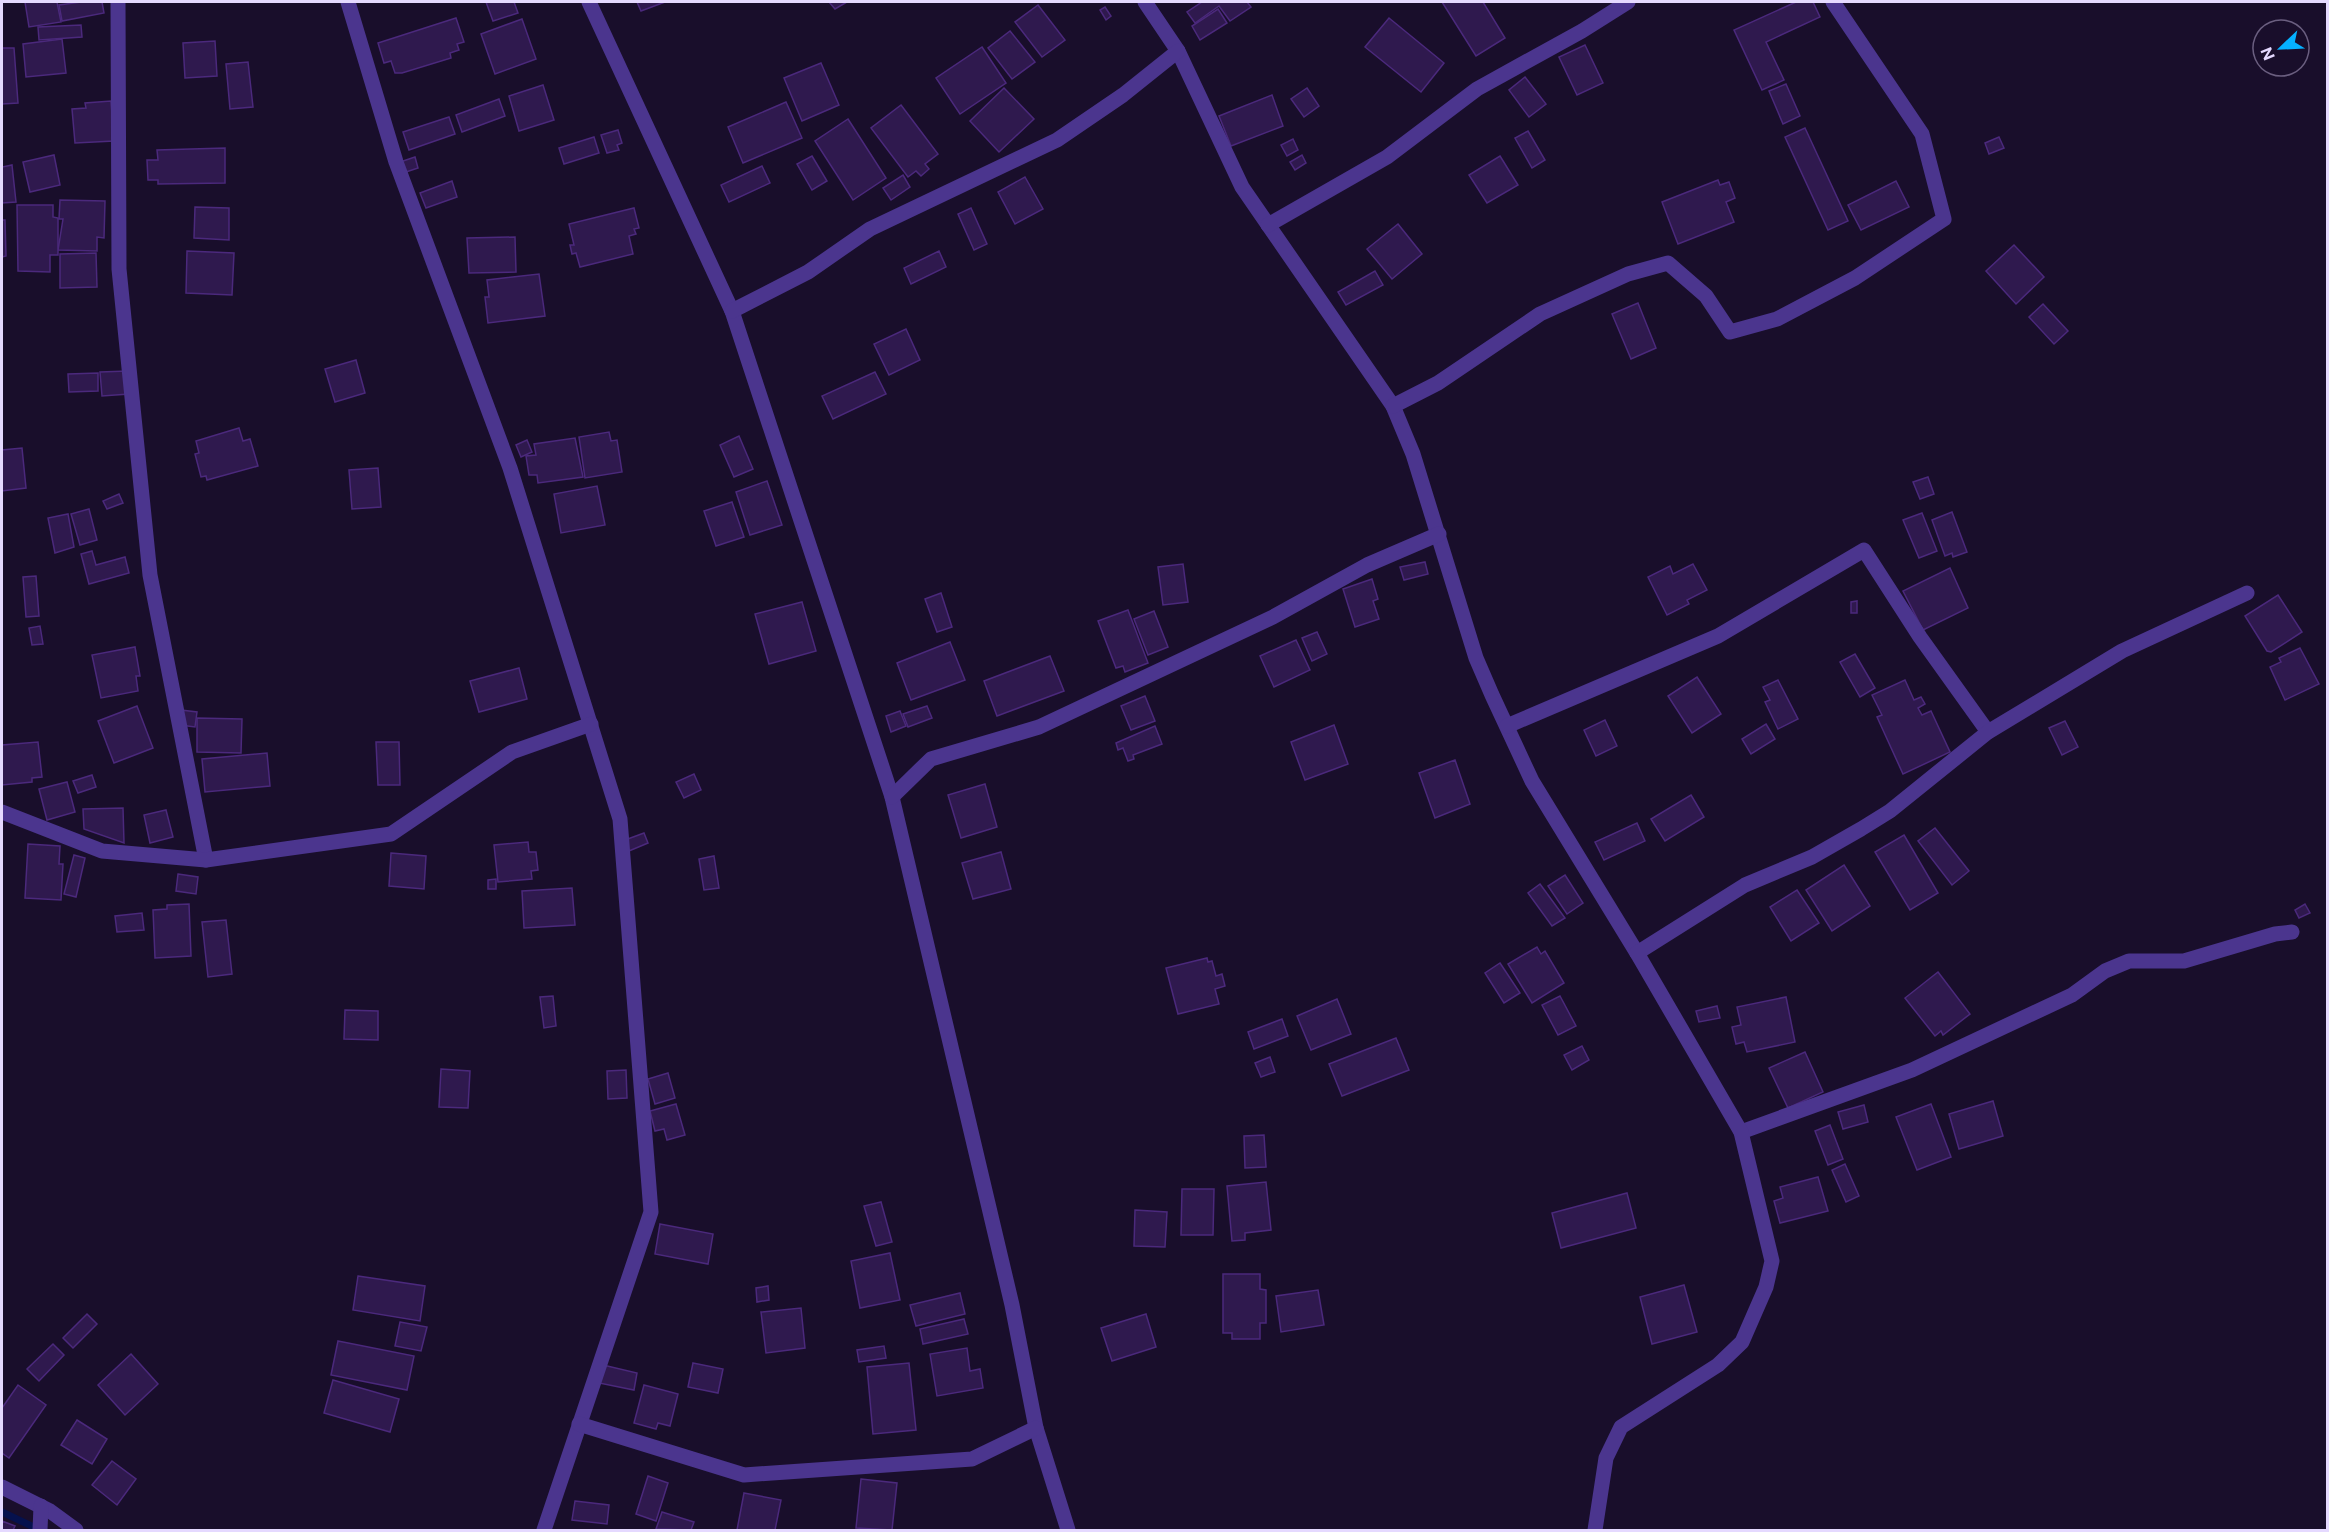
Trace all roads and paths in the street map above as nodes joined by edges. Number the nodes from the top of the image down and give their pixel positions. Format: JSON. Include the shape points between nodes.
{"nodes":[{"id":1,"x":118,"y":2,"type":"edge"},
{"id":2,"x":348,"y":2,"type":"edge"},
{"id":3,"x":589,"y":2,"type":"edge"},
{"id":4,"x":1145,"y":2,"type":"edge"},
{"id":5,"x":1628,"y":2,"type":"edge"},
{"id":6,"x":1833,"y":2,"type":"edge"},
{"id":7,"x":1178,"y":51,"type":"junction"},
{"id":8,"x":1268,"y":225,"type":"junction"},
{"id":9,"x":732,"y":311,"type":"junction"},
{"id":10,"x":1393,"y":406,"type":"junction"},
{"id":11,"x":1439,"y":534,"type":"junction"},
{"id":12,"x":2247,"y":593,"type":"dead end"},
{"id":13,"x":591,"y":724,"type":"junction"},
{"id":14,"x":1506,"y":726,"type":"junction"},
{"id":15,"x":1988,"y":732,"type":"junction"},
{"id":16,"x":892,"y":797,"type":"junction"},
{"id":17,"x":2,"y":812,"type":"edge"},
{"id":18,"x":206,"y":860,"type":"junction"},
{"id":19,"x":2292,"y":932,"type":"dead end"},
{"id":20,"x":1637,"y":952,"type":"junction"},
{"id":21,"x":1741,"y":1132,"type":"junction"},
{"id":22,"x":579,"y":1424,"type":"junction"},
{"id":23,"x":1036,"y":1428,"type":"junction"},
{"id":24,"x":2,"y":1487,"type":"edge"},
{"id":25,"x":41,"y":1506,"type":"junction"},
{"id":26,"x":40,"y":1530,"type":"edge"},
{"id":27,"x":76,"y":1530,"type":"edge"},
{"id":28,"x":544,"y":1530,"type":"edge"},
{"id":29,"x":1068,"y":1530,"type":"edge"},
{"id":30,"x":1595,"y":1530,"type":"edge"}],
"edges":[{"from":1,"to":18,"type":"street","via":[[119,269],[148,564]]},
{"from":2,"to":13,"type":"street","via":[[396,162],[510,468]]},
{"from":3,"to":9,"type":"street"},
{"from":4,"to":7,"type":"street"},
{"from":5,"to":8,"type":"street","via":[[1477,88],[1387,157]]},
{"from":6,"to":10,"type":"street","via":[[1922,134],[1944,219],[1855,278],[1777,319],[1730,332],[1706,296],[1668,264],[1628,274],[1540,314],[1438,383]]},
{"from":7,"to":8,"type":"street","via":[[1242,188]]},
{"from":7,"to":9,"type":"street","via":[[1057,140],[870,229],[808,272]]},
{"from":8,"to":10,"type":"street"},
{"from":9,"to":16,"type":"street"},
{"from":10,"to":11,"type":"street"},
{"from":11,"to":14,"type":"street","via":[[1476,658]]},
{"from":11,"to":16,"type":"street","via":[[1367,565],[1273,617],[1039,727],[931,759]]},
{"from":12,"to":15,"type":"street","via":[[2122,651]]},
{"from":13,"to":18,"type":"street","via":[[512,752],[391,834]]},
{"from":13,"to":22,"type":"street","via":[[620,819],[651,1212]]},
{"from":14,"to":15,"type":"street","via":[[1718,636],[1864,550]]},
{"from":14,"to":20,"type":"street","via":[[1532,781]]},
{"from":15,"to":20,"type":"street","via":[[1861,830],[1812,857],[1745,885]]},
{"from":16,"to":23,"type":"street","via":[[1012,1305]]},
{"from":17,"to":18,"type":"street","via":[[102,851]]},
{"from":19,"to":21,"type":"street","via":[[2184,961],[2129,961],[2105,971],[2072,995],[1912,1070]]},
{"from":20,"to":21,"type":"street"},
{"from":21,"to":30,"type":"street","via":[[1773,1261],[1766,1287],[1742,1341],[1726,1357],[1621,1427],[1606,1458]]},
{"from":22,"to":23,"type":"street","via":[[744,1476],[972,1459]]},
{"from":22,"to":28,"type":"street"},
{"from":23,"to":29,"type":"street"},
{"from":24,"to":25,"type":"street"},
{"from":25,"to":26,"type":"street"},
{"from":25,"to":27,"type":"street"}]}
